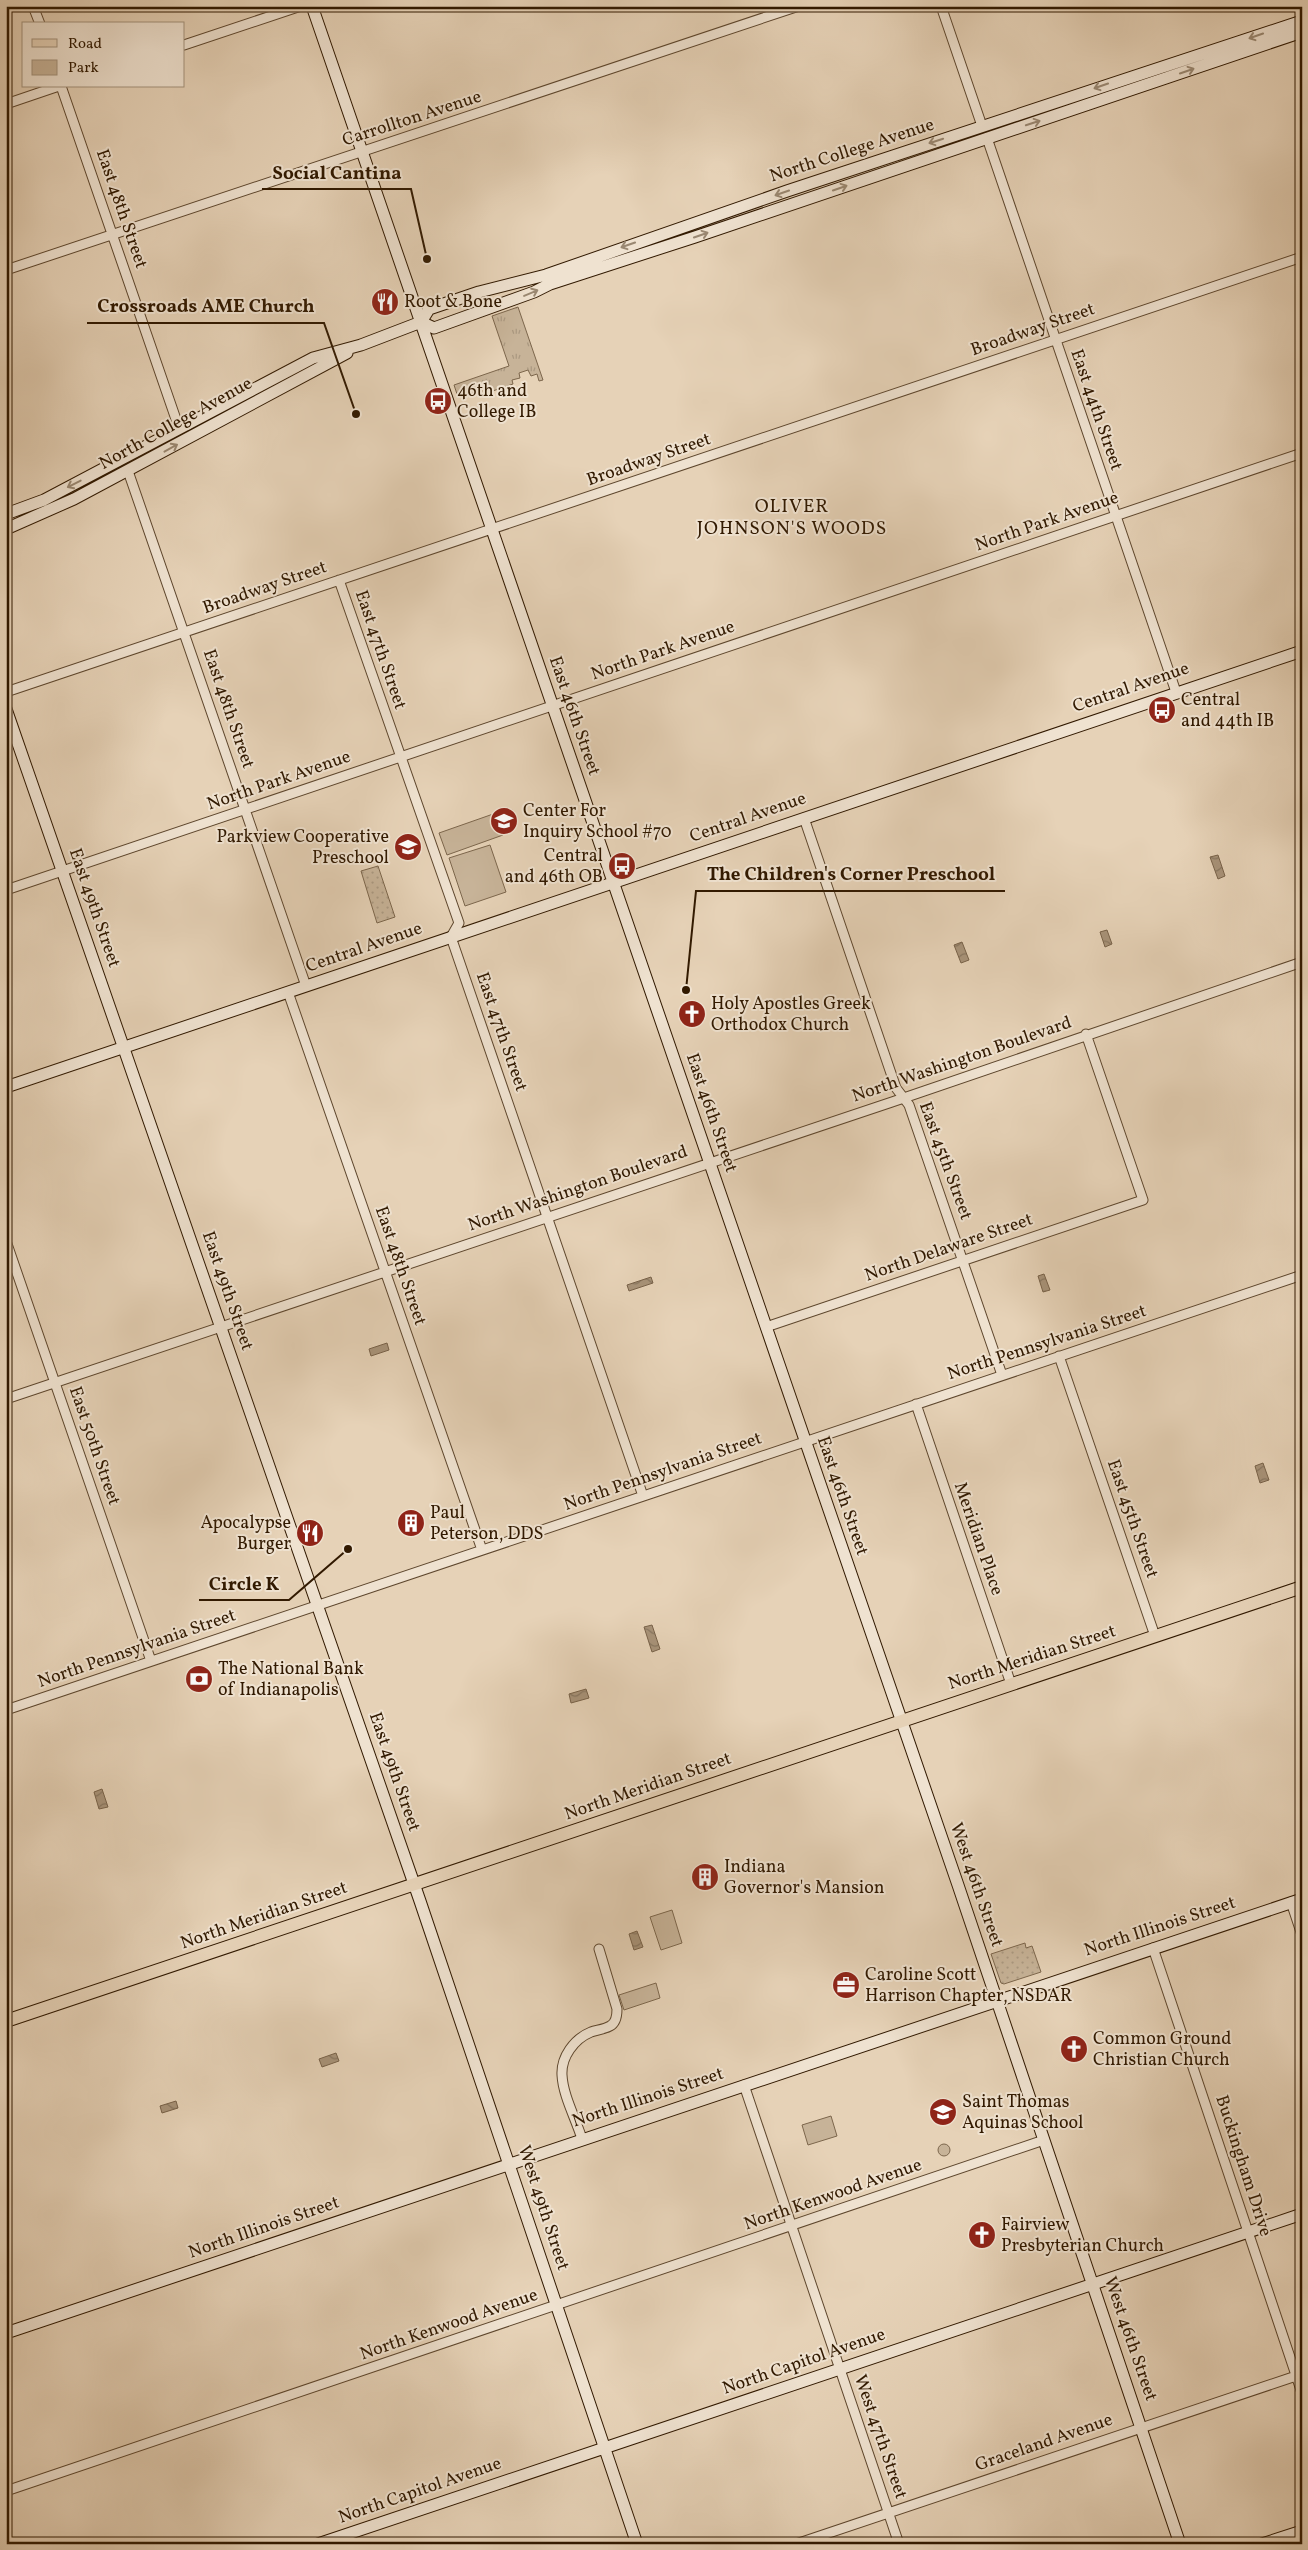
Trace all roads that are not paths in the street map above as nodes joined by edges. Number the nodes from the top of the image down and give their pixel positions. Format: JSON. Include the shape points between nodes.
{"nodes":[{"id":1,"x":34,"y":6,"type":"edge"},
{"id":2,"x":301,"y":6,"type":"edge"},
{"id":3,"x":312,"y":6,"type":"edge"},
{"id":4,"x":799,"y":6,"type":"edge"},
{"id":5,"x":941,"y":6,"type":"edge"},
{"id":6,"x":1302,"y":21,"type":"edge"},
{"id":7,"x":39,"y":22,"type":"edge"},
{"id":8,"x":1302,"y":32,"type":"edge"},
{"id":9,"x":185,"y":45,"type":"edge"},
{"id":10,"x":54,"y":88,"type":"edge"},
{"id":11,"x":61,"y":88,"type":"edge"},
{"id":12,"x":6,"y":104,"type":"edge"},
{"id":13,"x":982,"y":126,"type":"junction"},
{"id":14,"x":987,"y":138,"type":"junction"},
{"id":15,"x":362,"y":152,"type":"junction"},
{"id":16,"x":113,"y":235,"type":"junction"},
{"id":17,"x":1302,"y":257,"type":"edge"},
{"id":18,"x":6,"y":270,"type":"edge"},
{"id":19,"x":421,"y":322,"type":"junction"},
{"id":20,"x":1055,"y":340,"type":"junction"},
{"id":21,"x":361,"y":345,"type":"junction"},
{"id":22,"x":179,"y":428,"type":"junction"},
{"id":23,"x":1302,"y":453,"type":"edge"},
{"id":24,"x":128,"y":471,"type":"junction"},
{"id":25,"x":6,"y":514,"type":"edge"},
{"id":26,"x":1115,"y":516,"type":"junction"},
{"id":27,"x":6,"y":529,"type":"edge"},
{"id":28,"x":492,"y":530,"type":"junction"},
{"id":29,"x":339,"y":580,"type":"junction"},
{"id":30,"x":184,"y":632,"type":"junction"},
{"id":31,"x":1302,"y":650,"type":"edge"},
{"id":32,"x":6,"y":692,"type":"edge"},
{"id":33,"x":1176,"y":692,"type":"junction"},
{"id":34,"x":552,"y":706,"type":"junction"},
{"id":35,"x":6,"y":709,"type":"edge"},
{"id":36,"x":400,"y":757,"type":"junction"},
{"id":37,"x":246,"y":809,"type":"junction"},
{"id":38,"x":804,"y":818,"type":"junction"},
{"id":39,"x":62,"y":871,"type":"junction"},
{"id":40,"x":613,"y":882,"type":"junction"},
{"id":41,"x":6,"y":890,"type":"edge"},
{"id":42,"x":451,"y":937,"type":"junction"},
{"id":43,"x":1302,"y":962,"type":"edge"},
{"id":44,"x":306,"y":986,"type":"junction"},
{"id":45,"x":288,"y":992,"type":"junction"},
{"id":46,"x":1086,"y":1034,"type":"junction"},
{"id":47,"x":124,"y":1047,"type":"junction"},
{"id":48,"x":6,"y":1087,"type":"edge"},
{"id":49,"x":904,"y":1097,"type":"junction"},
{"id":50,"x":709,"y":1162,"type":"junction"},
{"id":51,"x":547,"y":1216,"type":"junction"},
{"id":52,"x":6,"y":1241,"type":"edge"},
{"id":53,"x":963,"y":1260,"type":"junction"},
{"id":54,"x":385,"y":1271,"type":"junction"},
{"id":55,"x":1302,"y":1275,"type":"edge"},
{"id":56,"x":221,"y":1326,"type":"junction"},
{"id":57,"x":766,"y":1327,"type":"junction"},
{"id":58,"x":1059,"y":1356,"type":"junction"},
{"id":59,"x":1002,"y":1375,"type":"junction"},
{"id":60,"x":54,"y":1382,"type":"junction"},
{"id":61,"x":6,"y":1399,"type":"edge"},
{"id":62,"x":916,"y":1404,"type":"junction"},
{"id":63,"x":805,"y":1441,"type":"junction"},
{"id":64,"x":643,"y":1496,"type":"junction"},
{"id":65,"x":482,"y":1550,"type":"junction"},
{"id":66,"x":1302,"y":1587,"type":"edge"},
{"id":67,"x":318,"y":1605,"type":"junction"},
{"id":68,"x":1155,"y":1636,"type":"junction"},
{"id":69,"x":151,"y":1661,"type":"junction"},
{"id":70,"x":1010,"y":1684,"type":"junction"},
{"id":71,"x":6,"y":1710,"type":"edge"},
{"id":72,"x":900,"y":1720,"type":"junction"},
{"id":73,"x":414,"y":1884,"type":"junction"},
{"id":74,"x":1296,"y":1901,"type":"edge"},
{"id":75,"x":1302,"y":1936,"type":"edge"},
{"id":76,"x":1153,"y":1948,"type":"junction"},
{"id":77,"x":598,"y":1949,"type":"dead end"},
{"id":78,"x":997,"y":2000,"type":"junction"},
{"id":79,"x":6,"y":2021,"type":"edge"},
{"id":80,"x":744,"y":2085,"type":"junction"},
{"id":81,"x":582,"y":2139,"type":"junction"},
{"id":82,"x":1044,"y":2140,"type":"junction"},
{"id":83,"x":510,"y":2164,"type":"junction"},
{"id":84,"x":1302,"y":2214,"type":"edge"},
{"id":85,"x":792,"y":2226,"type":"junction"},
{"id":86,"x":1248,"y":2232,"type":"junction"},
{"id":87,"x":1092,"y":2283,"type":"junction"},
{"id":88,"x":557,"y":2306,"type":"junction"},
{"id":89,"x":6,"y":2333,"type":"edge"},
{"id":90,"x":840,"y":2369,"type":"junction"},
{"id":91,"x":1299,"y":2375,"type":"edge"},
{"id":92,"x":1302,"y":2394,"type":"edge"},
{"id":93,"x":1141,"y":2428,"type":"junction"},
{"id":94,"x":605,"y":2448,"type":"junction"},
{"id":95,"x":6,"y":2491,"type":"edge"},
{"id":96,"x":888,"y":2513,"type":"junction"},
{"id":97,"x":1302,"y":2530,"type":"edge"},
{"id":98,"x":318,"y":2544,"type":"edge"},
{"id":99,"x":637,"y":2544,"type":"edge"},
{"id":100,"x":796,"y":2544,"type":"edge"},
{"id":101,"x":899,"y":2544,"type":"edge"},
{"id":102,"x":1180,"y":2544,"type":"edge"},
{"id":103,"x":1262,"y":2544,"type":"edge"}],
"edges":[{"from":1,"to":7,"type":"street"},
{"from":2,"to":9,"type":"street"},
{"from":3,"to":15,"type":"main road","name":"East 46th Street"},
{"from":4,"to":15,"type":"street","name":"Carrollton Avenue"},
{"from":5,"to":13,"type":"street"},
{"from":6,"to":13,"type":"main road","name":"North College Avenue","one_way":true},
{"from":14,"to":8,"type":"main road","name":"North College Avenue","one_way":true},
{"from":10,"to":12,"type":"street"},
{"from":11,"to":16,"type":"street","name":"East 48th Street"},
{"from":13,"to":19,"type":"main road","name":"North College Avenue","one_way":true,"via":[[546,275],[428,309]]},
{"from":19,"to":14,"type":"main road","name":"North College Avenue","one_way":true,"via":[[434,328],[550,284]]},
{"from":14,"to":20,"type":"street","name":"East 44th Street"},
{"from":15,"to":16,"type":"street","name":"Carrollton Avenue"},
{"from":15,"to":19,"type":"main road","name":"East 46th Street"},
{"from":16,"to":18,"type":"street","name":"Carrollton Avenue"},
{"from":16,"to":22,"type":"street","name":"East 48th Street"},
{"from":17,"to":20,"type":"street","name":"Broadway Street"},
{"from":19,"to":21,"type":"main road","name":"North College Avenue"},
{"from":19,"to":28,"type":"main road","name":"East 46th Street"},
{"from":20,"to":26,"type":"street","name":"East 44th Street"},
{"from":20,"to":28,"type":"street","name":"Broadway Street"},
{"from":21,"to":22,"type":"main road","name":"North College Avenue","via":[[313,358]]},
{"from":24,"to":21,"type":"main road","name":"North College Avenue","one_way":true},
{"from":22,"to":25,"type":"main road","name":"North College Avenue","one_way":true,"via":[[44,500]]},
{"from":23,"to":26,"type":"street","name":"North Park Avenue"},
{"from":24,"to":27,"type":"main road","name":"North College Avenue"},
{"from":24,"to":30,"type":"street","name":"East 48th Street"},
{"from":26,"to":33,"type":"street","name":"East 44th Street"},
{"from":26,"to":34,"type":"street","name":"North Park Avenue"},
{"from":28,"to":29,"type":"street","name":"Broadway Street"},
{"from":28,"to":34,"type":"main road","name":"East 46th Street"},
{"from":29,"to":30,"type":"street","name":"Broadway Street"},
{"from":29,"to":36,"type":"street","name":"East 47th Street"},
{"from":30,"to":32,"type":"street","name":"Broadway Street"},
{"from":30,"to":37,"type":"street","name":"East 48th Street"},
{"from":31,"to":33,"type":"main road","name":"Central Avenue"},
{"from":33,"to":38,"type":"main road","name":"Central Avenue"},
{"from":34,"to":36,"type":"street","name":"North Park Avenue"},
{"from":34,"to":40,"type":"main road","name":"East 46th Street"},
{"from":35,"to":39,"type":"main road","name":"East 49th Street"},
{"from":36,"to":37,"type":"street","name":"North Park Avenue"},
{"from":36,"to":42,"type":"street","name":"East 47th Street","via":[[459,923]]},
{"from":37,"to":39,"type":"street","name":"North Park Avenue"},
{"from":37,"to":44,"type":"street","name":"East 48th Street"},
{"from":38,"to":40,"type":"main road","name":"Central Avenue"},
{"from":38,"to":49,"type":"street","name":"East 45th Street","via":[[896,1088]]},
{"from":39,"to":41,"type":"street","name":"North Park Avenue"},
{"from":39,"to":47,"type":"main road","name":"East 49th Street"},
{"from":40,"to":42,"type":"main road","name":"Central Avenue"},
{"from":40,"to":50,"type":"main road","name":"East 46th Street"},
{"from":42,"to":44,"type":"main road","name":"Central Avenue"},
{"from":42,"to":51,"type":"street","name":"East 47th Street"},
{"from":43,"to":46,"type":"street","name":"North Washington Boulevard"},
{"from":44,"to":45,"type":"main road","name":"Central Avenue"},
{"from":45,"to":47,"type":"main road","name":"Central Avenue"},
{"from":45,"to":54,"type":"street","name":"East 48th Street"},
{"from":46,"to":49,"type":"street","name":"North Washington Boulevard"},
{"from":46,"to":53,"type":"street","name":"North Delaware Street","via":[[1143,1200]]},
{"from":47,"to":48,"type":"main road","name":"Central Avenue"},
{"from":47,"to":56,"type":"main road","name":"East 49th Street"},
{"from":49,"to":50,"type":"street","name":"North Washington Boulevard"},
{"from":49,"to":53,"type":"street","name":"East 45th Street"},
{"from":50,"to":51,"type":"street","name":"North Washington Boulevard"},
{"from":50,"to":57,"type":"main road","name":"East 46th Street"},
{"from":51,"to":54,"type":"street","name":"North Washington Boulevard"},
{"from":51,"to":64,"type":"street","name":"East 47th Street"},
{"from":52,"to":60,"type":"street","name":"East 50th Street"},
{"from":53,"to":57,"type":"street","name":"North Delaware Street"},
{"from":53,"to":59,"type":"street","name":"East 45th Street"},
{"from":54,"to":56,"type":"street","name":"North Washington Boulevard"},
{"from":54,"to":65,"type":"street","name":"East 48th Street"},
{"from":55,"to":58,"type":"street","name":"North Pennsylvania Street"},
{"from":56,"to":60,"type":"street","name":"North Washington Boulevard"},
{"from":56,"to":67,"type":"main road","name":"East 49th Street"},
{"from":57,"to":63,"type":"main road","name":"East 46th Street"},
{"from":58,"to":59,"type":"street","name":"North Pennsylvania Street"},
{"from":58,"to":68,"type":"street","name":"East 45th Street"},
{"from":59,"to":62,"type":"street","name":"North Pennsylvania Street"},
{"from":60,"to":61,"type":"street","name":"North Washington Boulevard"},
{"from":60,"to":69,"type":"street","name":"East 50th Street"},
{"from":62,"to":63,"type":"street","name":"North Pennsylvania Street"},
{"from":62,"to":70,"type":"street","name":"Meridian Place"},
{"from":63,"to":64,"type":"street","name":"North Pennsylvania Street"},
{"from":63,"to":72,"type":"main road","name":"East 46th Street"},
{"from":64,"to":65,"type":"street","name":"North Pennsylvania Street"},
{"from":65,"to":67,"type":"street","name":"North Pennsylvania Street"},
{"from":66,"to":68,"type":"main road","name":"North Meridian Street"},
{"from":67,"to":69,"type":"street","name":"North Pennsylvania Street"},
{"from":67,"to":73,"type":"main road","name":"East 49th Street"},
{"from":68,"to":70,"type":"main road","name":"North Meridian Street"},
{"from":69,"to":71,"type":"street","name":"North Pennsylvania Street"},
{"from":70,"to":72,"type":"main road","name":"North Meridian Street"},
{"from":72,"to":73,"type":"main road","name":"North Meridian Street"},
{"from":72,"to":78,"type":"main road","name":"West 46th Street"},
{"from":73,"to":79,"type":"main road","name":"North Meridian Street"},
{"from":73,"to":83,"type":"main road","name":"West 49th Street"},
{"from":74,"to":75,"type":"street"},
{"from":74,"to":76,"type":"main road","name":"North Illinois Street"},
{"from":76,"to":78,"type":"main road","name":"North Illinois Street"},
{"from":76,"to":86,"type":"street","name":"Buckingham Drive"},
{"from":77,"to":81,"type":"street","via":[[617,2015],[610,2026],[576,2042],[568,2052],[562,2070]]},
{"from":78,"to":80,"type":"main road","name":"North Illinois Street"},
{"from":78,"to":82,"type":"main road","name":"West 46th Street"},
{"from":80,"to":81,"type":"main road","name":"North Illinois Street"},
{"from":80,"to":85,"type":"street","name":"West 47th Street"},
{"from":81,"to":83,"type":"main road","name":"North Illinois Street"},
{"from":82,"to":85,"type":"street","name":"North Kenwood Avenue"},
{"from":82,"to":87,"type":"main road","name":"West 46th Street"},
{"from":83,"to":88,"type":"main road","name":"West 49th Street"},
{"from":83,"to":89,"type":"main road","name":"North Illinois Street"},
{"from":84,"to":86,"type":"main road","name":"North Capitol Avenue"},
{"from":85,"to":88,"type":"street","name":"North Kenwood Avenue"},
{"from":85,"to":90,"type":"street","name":"West 47th Street"},
{"from":86,"to":87,"type":"main road","name":"North Capitol Avenue"},
{"from":86,"to":91,"type":"street","name":"Buckingham Drive"},
{"from":87,"to":90,"type":"main road","name":"North Capitol Avenue"},
{"from":87,"to":93,"type":"main road","name":"West 46th Street"},
{"from":88,"to":94,"type":"main road","name":"West 49th Street"},
{"from":88,"to":95,"type":"street","name":"North Kenwood Avenue"},
{"from":90,"to":94,"type":"main road","name":"North Capitol Avenue"},
{"from":90,"to":96,"type":"street","name":"West 47th Street"},
{"from":91,"to":92,"type":"street","name":"Buckingham Drive"},
{"from":91,"to":93,"type":"street","name":"Graceland Avenue"},
{"from":93,"to":96,"type":"street","name":"Graceland Avenue"},
{"from":93,"to":102,"type":"main road","name":"West 46th Street"},
{"from":94,"to":98,"type":"main road","name":"North Capitol Avenue"},
{"from":94,"to":99,"type":"main road","name":"West 49th Street"},
{"from":96,"to":100,"type":"street","name":"Graceland Avenue"},
{"from":96,"to":101,"type":"street","name":"West 47th Street"},
{"from":97,"to":103,"type":"main road"}]}
